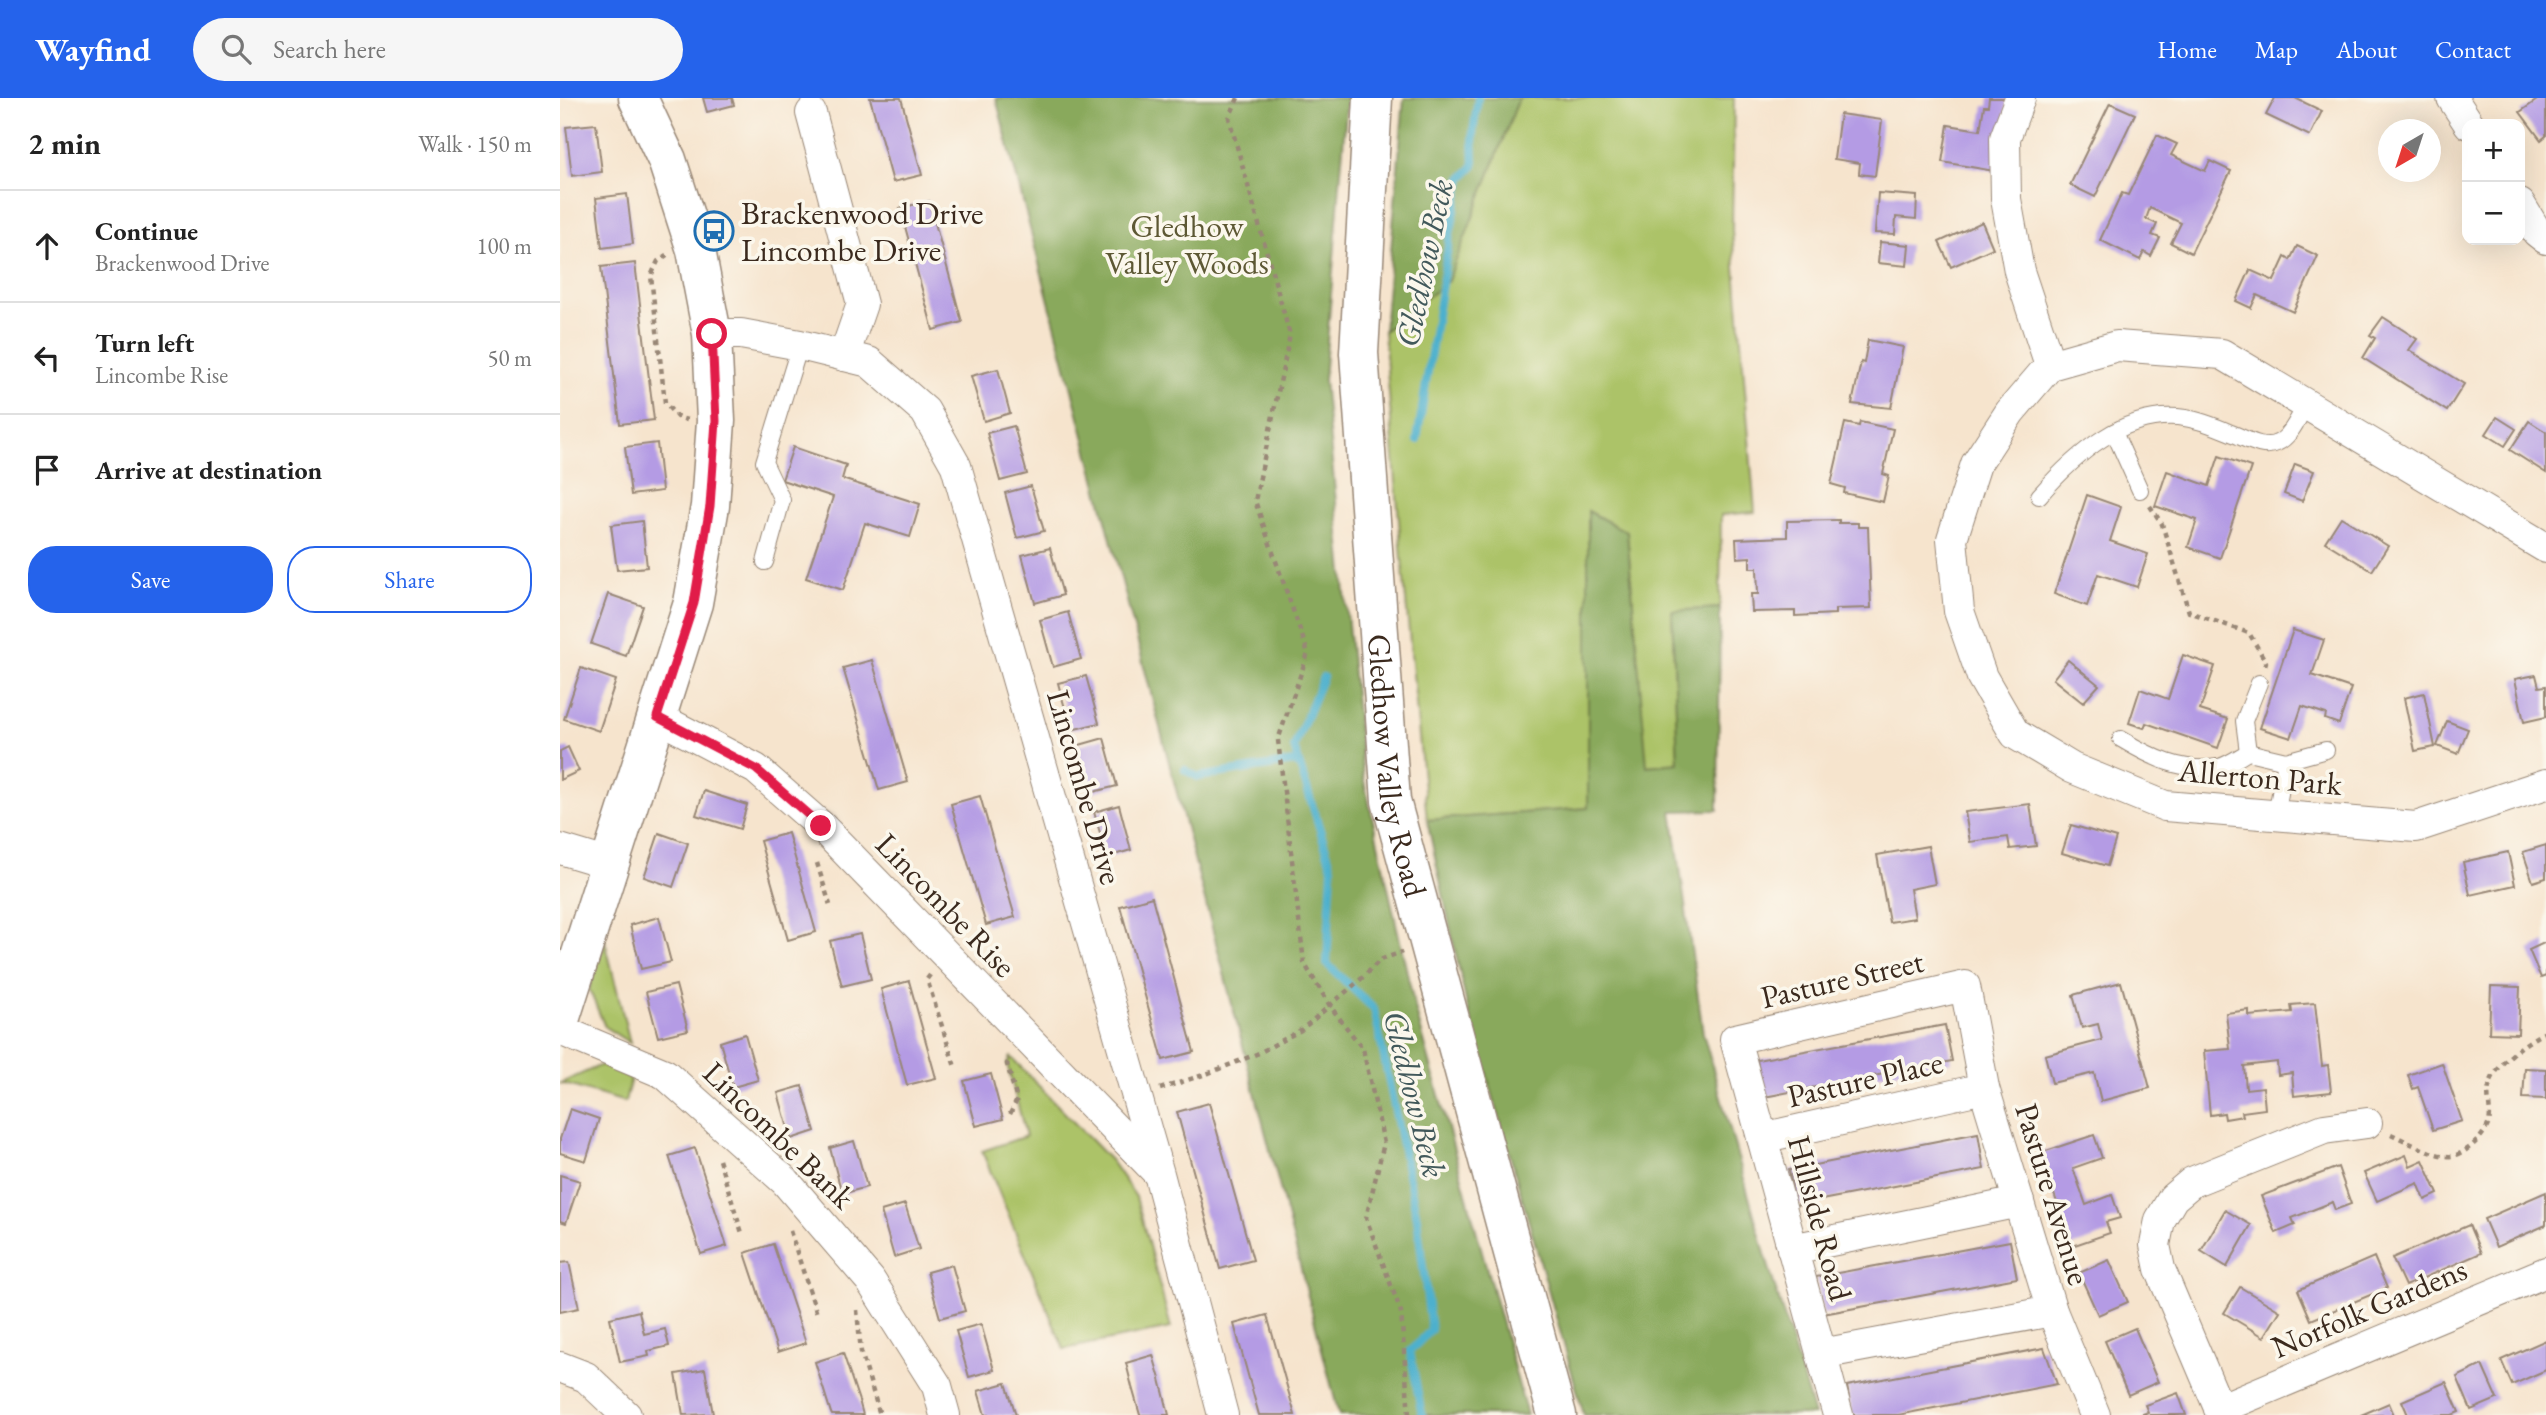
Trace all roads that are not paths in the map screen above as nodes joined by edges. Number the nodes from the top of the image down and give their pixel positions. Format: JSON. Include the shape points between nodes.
{"nodes":[{"id":1,"x":638,"y":98,"type":"edge"},
{"id":2,"x":1373,"y":98,"type":"edge"},
{"id":3,"x":2020,"y":98,"type":"edge"},
{"id":4,"x":2452,"y":98,"type":"edge"},
{"id":5,"x":811,"y":113,"type":"dead end"},
{"id":6,"x":2466,"y":119,"type":"edge"},
{"id":7,"x":2525,"y":212,"type":"edge"},
{"id":8,"x":2546,"y":239,"type":"edge"},
{"id":9,"x":712,"y":334,"type":"junction"},
{"id":10,"x":800,"y":345,"type":"junction"},
{"id":11,"x":844,"y":356,"type":"junction"},
{"id":12,"x":2050,"y":365,"type":"junction"},
{"id":13,"x":2306,"y":405,"type":"junction"},
{"id":14,"x":2114,"y":432,"type":"junction"},
{"id":15,"x":2140,"y":490,"type":"road end"},
{"id":16,"x":2039,"y":496,"type":"dead end"},
{"id":17,"x":2546,"y":548,"type":"edge"},
{"id":18,"x":765,"y":562,"type":"dead end"},
{"id":19,"x":2259,"y":683,"type":"road end"},
{"id":20,"x":657,"y":717,"type":"junction"},
{"id":21,"x":2121,"y":739,"type":"dead end"},
{"id":22,"x":2326,"y":750,"type":"dead end"},
{"id":23,"x":2248,"y":752,"type":"junction"},
{"id":24,"x":2286,"y":761,"type":"junction"},
{"id":25,"x":2546,"y":784,"type":"edge"},
{"id":26,"x":2276,"y":815,"type":"junction"},
{"id":27,"x":560,"y":849,"type":"edge"},
{"id":28,"x":610,"y":864,"type":"junction"},
{"id":29,"x":1965,"y":986,"type":"joint"},
{"id":30,"x":560,"y":1020,"type":"edge"},
{"id":31,"x":560,"y":1030,"type":"edge"},
{"id":32,"x":1735,"y":1039,"type":"joint"},
{"id":33,"x":1984,"y":1088,"type":"junction"},
{"id":34,"x":2367,"y":1124,"type":"road end"},
{"id":35,"x":1762,"y":1138,"type":"junction"},
{"id":36,"x":1159,"y":1174,"type":"junction"},
{"id":37,"x":2019,"y":1202,"type":"junction"},
{"id":38,"x":1792,"y":1249,"type":"junction"},
{"id":39,"x":2546,"y":1272,"type":"edge"},
{"id":40,"x":2052,"y":1311,"type":"junction"},
{"id":41,"x":1821,"y":1354,"type":"junction"},
{"id":42,"x":560,"y":1367,"type":"edge"},
{"id":43,"x":2221,"y":1412,"type":"edge"},
{"id":44,"x":626,"y":1415,"type":"edge"},
{"id":45,"x":945,"y":1415,"type":"edge"},
{"id":46,"x":1223,"y":1415,"type":"edge"},
{"id":47,"x":1557,"y":1415,"type":"edge"},
{"id":48,"x":1838,"y":1415,"type":"edge"},
{"id":49,"x":2093,"y":1415,"type":"edge"}],
"edges":[{"from":1,"to":9,"type":"street","via":[[667,160],[696,250]]},
{"from":2,"to":47,"type":"street","name":"Gledhow Valley Road","via":[[1359,353],[1391,801]]},
{"from":3,"to":12,"type":"street","via":[[2005,138],[2006,199],[2019,271]]},
{"from":4,"to":6,"type":"street"},
{"from":5,"to":11,"type":"street","via":[[862,304]]},
{"from":7,"to":8,"type":"street"},
{"from":9,"to":10,"type":"street","name":"Lincombe Drive","via":[[741,334]]},
{"from":9,"to":20,"type":"street","via":[[716,421],[710,506],[694,603]]},
{"from":10,"to":11,"type":"street","name":"Lincombe Drive"},
{"from":10,"to":18,"type":"lane","via":[[764,462],[782,500]]},
{"from":11,"to":36,"type":"street","name":"Lincombe Drive","via":[[869,362],[925,411],[956,466]]},
{"from":12,"to":13,"type":"street","via":[[2117,346],[2222,354]]},
{"from":12,"to":26,"type":"street","name":"Allerton Park","via":[[2010,412],[1976,464],[1952,539],[1959,611],[1982,677],[2015,734],[2072,768],[2165,806]]},
{"from":13,"to":14,"type":"lane","via":[[2277,443],[2262,445],[2185,418],[2148,418]]},
{"from":13,"to":17,"type":"street"},
{"from":14,"to":15,"type":"lane"},
{"from":14,"to":16,"type":"lane","via":[[2081,453]]},
{"from":19,"to":23,"type":"lane","via":[[2244,721]]},
{"from":20,"to":28,"type":"street"},
{"from":20,"to":36,"type":"street","name":"Lincombe Rise","via":[[756,769],[821,826]]},
{"from":21,"to":23,"type":"lane","via":[[2151,757],[2186,768],[2221,767]]},
{"from":22,"to":24,"type":"lane"},
{"from":23,"to":24,"type":"lane"},
{"from":24,"to":26,"type":"lane"},
{"from":25,"to":26,"type":"street","name":"Allerton Park","via":[[2416,827]]},
{"from":27,"to":28,"type":"street"},
{"from":28,"to":30,"type":"street"},
{"from":29,"to":32,"type":"street","name":"Pasture Street"},
{"from":29,"to":33,"type":"street","name":"Pasture Avenue"},
{"from":31,"to":45,"type":"street","name":"Lincombe Bank","via":[[665,1074],[792,1190],[876,1290],[937,1386]]},
{"from":32,"to":35,"type":"street","name":"Hillside Road"},
{"from":33,"to":35,"type":"street","name":"Pasture Place"},
{"from":33,"to":37,"type":"street","name":"Pasture Avenue"},
{"from":34,"to":43,"type":"street","via":[[2324,1129],[2192,1182],[2173,1198],[2160,1220],[2155,1245],[2160,1269]]},
{"from":35,"to":38,"type":"street","name":"Hillside Road"},
{"from":36,"to":46,"type":"street","name":"Lincombe Drive"},
{"from":37,"to":38,"type":"street"},
{"from":37,"to":40,"type":"street","name":"Pasture Avenue"},
{"from":38,"to":41,"type":"street","name":"Hillside Road"},
{"from":39,"to":43,"type":"street","name":"Norfolk Gardens"},
{"from":40,"to":41,"type":"street"},
{"from":40,"to":49,"type":"street","name":"Pasture Avenue"},
{"from":41,"to":48,"type":"street","name":"Hillside Road"},
{"from":42,"to":44,"type":"street","via":[[586,1377]]}]}
